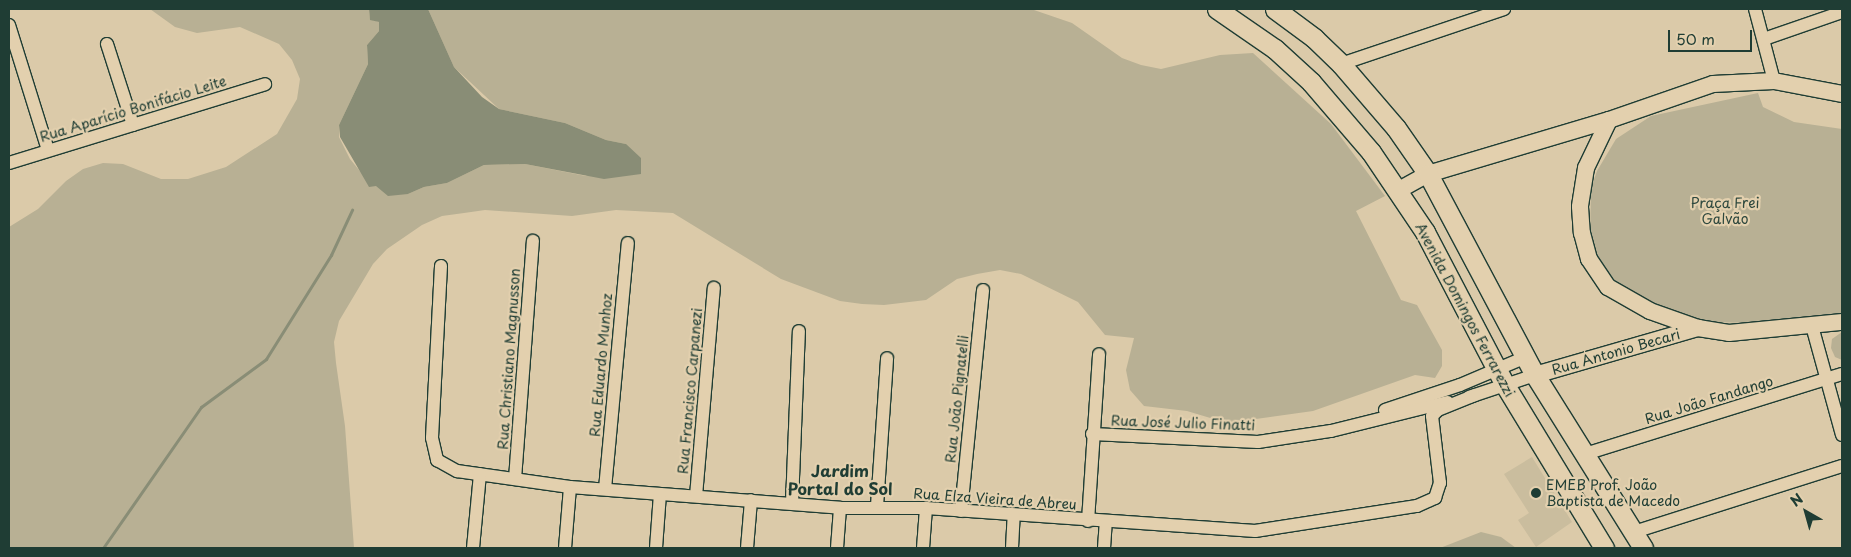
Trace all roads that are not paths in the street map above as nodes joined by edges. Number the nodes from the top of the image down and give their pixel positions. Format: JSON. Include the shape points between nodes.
{"nodes":[{"id":1,"x":1217,"y":9,"type":"edge"},
{"id":2,"x":1275,"y":9,"type":"edge"},
{"id":3,"x":1504,"y":9,"type":"edge"},
{"id":4,"x":1754,"y":9,"type":"edge"},
{"id":5,"x":1842,"y":12,"type":"edge"},
{"id":6,"x":9,"y":24,"type":"edge"},
{"id":7,"x":1764,"y":39,"type":"junction"},
{"id":8,"x":107,"y":44,"type":"dead end"},
{"id":9,"x":1341,"y":64,"type":"junction"},
{"id":10,"x":1774,"y":81,"type":"junction"},
{"id":11,"x":265,"y":84,"type":"dead end"},
{"id":12,"x":1842,"y":94,"type":"edge"},
{"id":13,"x":1609,"y":120,"type":"junction"},
{"id":14,"x":133,"y":125,"type":"junction"},
{"id":15,"x":48,"y":150,"type":"junction"},
{"id":16,"x":9,"y":163,"type":"edge"},
{"id":17,"x":1428,"y":174,"type":"junction"},
{"id":18,"x":1398,"y":190,"type":"junction"},
{"id":19,"x":533,"y":241,"type":"dead end"},
{"id":20,"x":628,"y":243,"type":"dead end"},
{"id":21,"x":441,"y":266,"type":"dead end"},
{"id":22,"x":714,"y":288,"type":"dead end"},
{"id":23,"x":983,"y":290,"type":"dead end"},
{"id":24,"x":1842,"y":322,"type":"edge"},
{"id":25,"x":1812,"y":326,"type":"junction"},
{"id":26,"x":1698,"y":328,"type":"junction"},
{"id":27,"x":799,"y":331,"type":"dead end"},
{"id":28,"x":1099,"y":354,"type":"dead end"},
{"id":29,"x":1526,"y":357,"type":"junction"},
{"id":30,"x":887,"y":358,"type":"dead end"},
{"id":31,"x":1495,"y":367,"type":"junction"},
{"id":32,"x":1842,"y":374,"type":"edge"},
{"id":33,"x":1535,"y":375,"type":"junction"},
{"id":34,"x":1825,"y":379,"type":"junction"},
{"id":35,"x":1505,"y":385,"type":"junction"},
{"id":36,"x":1475,"y":395,"type":"junction"},
{"id":37,"x":1331,"y":431,"type":"junction"},
{"id":38,"x":1092,"y":434,"type":"junction"},
{"id":39,"x":1842,"y":435,"type":"edge"},
{"id":40,"x":1585,"y":454,"type":"junction"},
{"id":41,"x":1842,"y":466,"type":"edge"},
{"id":42,"x":480,"y":474,"type":"junction"},
{"id":43,"x":515,"y":479,"type":"junction"},
{"id":44,"x":570,"y":487,"type":"junction"},
{"id":45,"x":605,"y":489,"type":"junction"},
{"id":46,"x":660,"y":494,"type":"junction"},
{"id":47,"x":696,"y":496,"type":"junction"},
{"id":48,"x":751,"y":500,"type":"junction"},
{"id":49,"x":792,"y":503,"type":"junction"},
{"id":50,"x":877,"y":506,"type":"junction"},
{"id":51,"x":840,"y":508,"type":"junction"},
{"id":52,"x":926,"y":508,"type":"junction"},
{"id":53,"x":961,"y":511,"type":"junction"},
{"id":54,"x":1014,"y":515,"type":"junction"},
{"id":55,"x":1088,"y":521,"type":"junction"},
{"id":56,"x":1106,"y":522,"type":"junction"},
{"id":57,"x":1634,"y":532,"type":"junction"},
{"id":58,"x":473,"y":548,"type":"edge"},
{"id":59,"x":565,"y":548,"type":"edge"},
{"id":60,"x":656,"y":548,"type":"edge"},
{"id":61,"x":747,"y":548,"type":"edge"},
{"id":62,"x":837,"y":548,"type":"edge"},
{"id":63,"x":923,"y":548,"type":"edge"},
{"id":64,"x":1012,"y":548,"type":"edge"},
{"id":65,"x":1104,"y":548,"type":"edge"},
{"id":66,"x":1604,"y":548,"type":"edge"},
{"id":67,"x":1643,"y":548,"type":"edge"}],
"edges":[{"from":1,"to":18,"type":"main road","name":"Avenida Domingos Ferrarezzi","via":[[1275,49],[1311,82],[1342,116]]},
{"from":2,"to":9,"type":"main road","via":[[1314,38]]},
{"from":3,"to":9,"type":"street"},
{"from":4,"to":7,"type":"street"},
{"from":5,"to":7,"type":"street"},
{"from":6,"to":15,"type":"street"},
{"from":7,"to":10,"type":"street"},
{"from":8,"to":14,"type":"street"},
{"from":9,"to":17,"type":"main road","via":[[1396,128]]},
{"from":10,"to":12,"type":"street"},
{"from":10,"to":13,"type":"street","via":[[1713,84]]},
{"from":11,"to":14,"type":"street","name":"Rua Aparício Bonifácio Leite"},
{"from":13,"to":17,"type":"street"},
{"from":13,"to":26,"type":"street","via":[[1586,168],[1580,207],[1589,259],[1598,275],[1623,297],[1650,312]]},
{"from":14,"to":15,"type":"street","name":"Rua Aparício Bonifácio Leite"},
{"from":15,"to":16,"type":"street","name":"Rua Aparício Bonifácio Leite"},
{"from":17,"to":18,"type":"street"},
{"from":17,"to":29,"type":"main road"},
{"from":18,"to":31,"type":"main road","name":"Avenida Domingos Ferrarezzi","via":[[1450,274]]},
{"from":19,"to":43,"type":"street","name":"Rua Christiano Magnusson"},
{"from":20,"to":45,"type":"street","name":"Rua Eduardo Munhoz"},
{"from":21,"to":42,"type":"street","name":"Rua Elza Vieira de Abreu","via":[[432,450],[446,468]]},
{"from":22,"to":47,"type":"street","name":"Rua Francisco Carpanezi"},
{"from":23,"to":53,"type":"street","name":"Rua João Pignatelli"},
{"from":24,"to":25,"type":"street"},
{"from":25,"to":26,"type":"street","via":[[1729,332]]},
{"from":25,"to":34,"type":"street"},
{"from":26,"to":33,"type":"street","name":"Rua Antonio Becari"},
{"from":27,"to":49,"type":"street"},
{"from":28,"to":38,"type":"street"},
{"from":29,"to":31,"type":"street","name":"Rua José Julio Finatti"},
{"from":29,"to":33,"type":"main road"},
{"from":30,"to":50,"type":"street"},
{"from":31,"to":35,"type":"main road","name":"Avenida Domingos Ferrarezzi"},
{"from":31,"to":37,"type":"street","name":"Rua José Julio Finatti","via":[[1460,385]]},
{"from":32,"to":34,"type":"street","name":"Rua João Fandango"},
{"from":33,"to":35,"type":"street","name":"Rua José Julio Finatti"},
{"from":33,"to":40,"type":"main road"},
{"from":34,"to":39,"type":"street"},
{"from":34,"to":40,"type":"street","name":"Rua João Fandango"},
{"from":35,"to":36,"type":"street","name":"Rua José Julio Finatti"},
{"from":35,"to":66,"type":"main road","name":"Avenida Domingos Ferrarezzi"},
{"from":36,"to":37,"type":"street","name":"Rua José Julio Finatti"},
{"from":36,"to":56,"type":"street","name":"Rua Elza Vieira de Abreu","via":[[1438,410],[1432,416],[1440,483],[1435,498],[1416,506],[1255,531]]},
{"from":37,"to":38,"type":"street","name":"Rua José Julio Finatti","via":[[1248,443]]},
{"from":38,"to":55,"type":"street"},
{"from":40,"to":57,"type":"main road"},
{"from":41,"to":57,"type":"street"},
{"from":42,"to":43,"type":"street","name":"Rua Elza Vieira de Abreu"},
{"from":42,"to":58,"type":"street"},
{"from":43,"to":44,"type":"street","name":"Rua Elza Vieira de Abreu"},
{"from":44,"to":45,"type":"street","name":"Rua Elza Vieira de Abreu"},
{"from":44,"to":59,"type":"street"},
{"from":45,"to":46,"type":"street","name":"Rua Elza Vieira de Abreu"},
{"from":46,"to":47,"type":"street","name":"Rua Elza Vieira de Abreu"},
{"from":46,"to":60,"type":"street"},
{"from":47,"to":48,"type":"street","name":"Rua Elza Vieira de Abreu"},
{"from":48,"to":49,"type":"street","name":"Rua Elza Vieira de Abreu"},
{"from":48,"to":61,"type":"street"},
{"from":49,"to":51,"type":"street","name":"Rua Elza Vieira de Abreu"},
{"from":50,"to":51,"type":"street","name":"Rua Elza Vieira de Abreu"},
{"from":50,"to":52,"type":"street","name":"Rua Elza Vieira de Abreu"},
{"from":51,"to":62,"type":"street"},
{"from":52,"to":53,"type":"street","name":"Rua Elza Vieira de Abreu"},
{"from":52,"to":63,"type":"street"},
{"from":53,"to":54,"type":"street","name":"Rua Elza Vieira de Abreu"},
{"from":54,"to":55,"type":"street","name":"Rua Elza Vieira de Abreu"},
{"from":54,"to":64,"type":"street"},
{"from":55,"to":56,"type":"street","name":"Rua Elza Vieira de Abreu"},
{"from":56,"to":65,"type":"street"},
{"from":57,"to":67,"type":"main road"}]}
